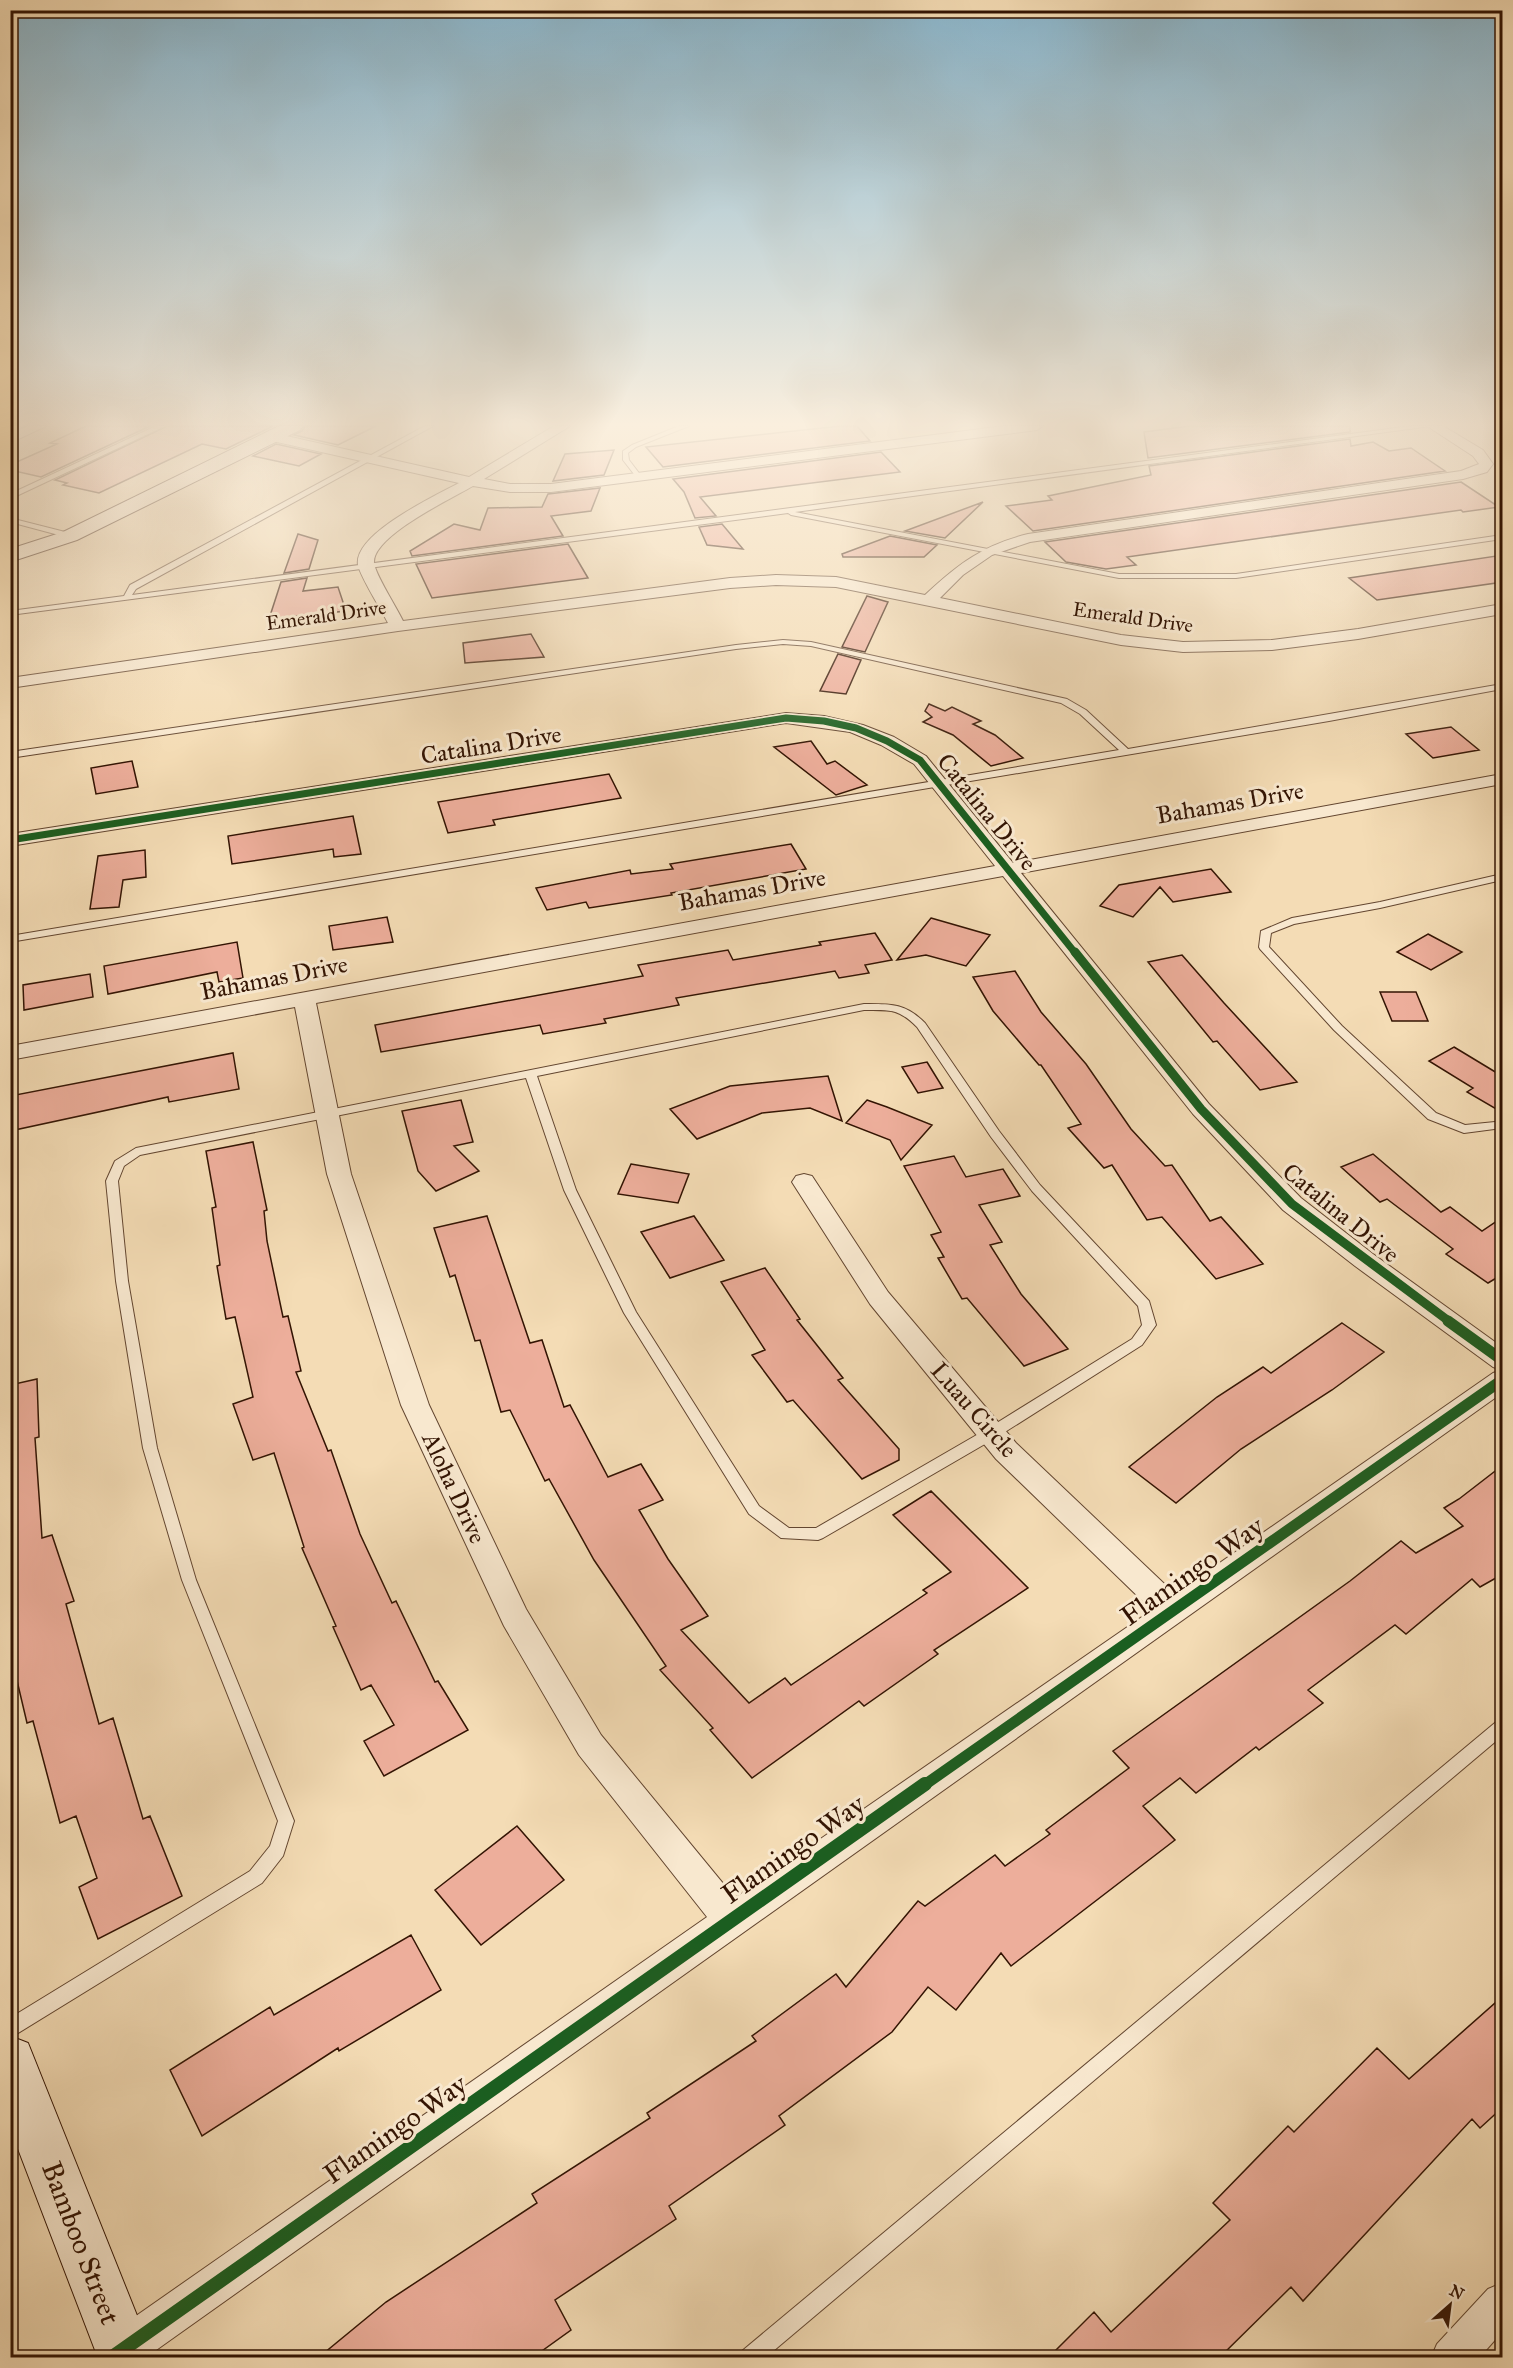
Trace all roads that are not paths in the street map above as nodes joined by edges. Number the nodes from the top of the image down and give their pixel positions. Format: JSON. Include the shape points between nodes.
{"nodes":[{"id":1,"x":68,"y":537,"type":"edge"},
{"id":2,"x":226,"y":537,"type":"edge"},
{"id":3,"x":381,"y":537,"type":"edge"},
{"id":4,"x":585,"y":537,"type":"edge"},
{"id":5,"x":909,"y":537,"type":"edge"},
{"id":6,"x":1038,"y":537,"type":"edge"},
{"id":7,"x":1503,"y":537,"type":"edge"},
{"id":8,"x":987,"y":552,"type":"junction"},
{"id":9,"x":10,"y":556,"type":"edge"},
{"id":10,"x":366,"y":565,"type":"junction"},
{"id":11,"x":127,"y":597,"type":"junction"},
{"id":12,"x":929,"y":600,"type":"junction"},
{"id":13,"x":1503,"y":609,"type":"edge"},
{"id":14,"x":10,"y":613,"type":"edge"},
{"id":15,"x":398,"y":626,"type":"junction"},
{"id":16,"x":10,"y":683,"type":"edge"},
{"id":17,"x":1503,"y":687,"type":"edge"},
{"id":18,"x":1125,"y":751,"type":"junction"},
{"id":19,"x":10,"y":755,"type":"edge"},
{"id":20,"x":1503,"y":779,"type":"edge"},
{"id":21,"x":938,"y":783,"type":"junction"},
{"id":22,"x":10,"y":840,"type":"edge"},
{"id":23,"x":1008,"y":870,"type":"junction"},
{"id":24,"x":1503,"y":877,"type":"edge"},
{"id":25,"x":10,"y":939,"type":"edge"},
{"id":26,"x":304,"y":998,"type":"junction"},
{"id":27,"x":10,"y":1053,"type":"edge"},
{"id":28,"x":530,"y":1073,"type":"junction"},
{"id":29,"x":327,"y":1114,"type":"junction"},
{"id":30,"x":1503,"y":1122,"type":"edge"},
{"id":31,"x":804,"y":1182,"type":"dead end"},
{"id":32,"x":1503,"y":1360,"type":"edge"},
{"id":33,"x":1503,"y":1380,"type":"edge"},
{"id":34,"x":992,"y":1433,"type":"junction"},
{"id":35,"x":1174,"y":1612,"type":"junction"},
{"id":36,"x":1503,"y":1727,"type":"edge"},
{"id":37,"x":730,"y":1919,"type":"junction"},
{"id":38,"x":10,"y":2029,"type":"edge"},
{"id":39,"x":10,"y":2061,"type":"edge"},
{"id":40,"x":1503,"y":2303,"type":"edge"},
{"id":41,"x":120,"y":2355,"type":"edge"},
{"id":42,"x":749,"y":2358,"type":"edge"},
{"id":43,"x":1451,"y":2358,"type":"edge"}],
"edges":[{"from":1,"to":9,"type":"street"},
{"from":2,"to":11,"type":"lane","via":[[133,587]]},
{"from":3,"to":10,"type":"street","via":[[367,551]]},
{"from":4,"to":10,"type":"lane"},
{"from":5,"to":8,"type":"lane"},
{"from":6,"to":8,"type":"street"},
{"from":7,"to":8,"type":"lane","via":[[1236,576],[1119,576]]},
{"from":8,"to":12,"type":"street","via":[[958,572]]},
{"from":10,"to":11,"type":"lane"},
{"from":10,"to":15,"type":"street"},
{"from":11,"to":14,"type":"lane"},
{"from":12,"to":13,"type":"street","name":"Emerald Drive","via":[[1122,640],[1212,648],[1358,634]]},
{"from":12,"to":15,"type":"street","name":"Emerald Drive","via":[[836,582],[776,580]]},
{"from":15,"to":16,"type":"street","name":"Emerald Drive"},
{"from":17,"to":18,"type":"lane"},
{"from":18,"to":19,"type":"lane","via":[[1083,712],[1064,701],[811,644],[783,642]]},
{"from":18,"to":21,"type":"lane"},
{"from":20,"to":23,"type":"street","name":"Bahamas Drive"},
{"from":21,"to":22,"type":"street","name":"Catalina Drive","via":[[920,760],[891,740],[825,720],[786,718]]},
{"from":21,"to":23,"type":"street","name":"Catalina Drive"},
{"from":21,"to":25,"type":"lane"},
{"from":23,"to":26,"type":"street","name":"Bahamas Drive"},
{"from":23,"to":32,"type":"street","name":"Catalina Drive","via":[[1201,1109],[1292,1204]]},
{"from":24,"to":30,"type":"lane","via":[[1292,921],[1266,931],[1264,947],[1338,1029],[1432,1116],[1464,1130]]},
{"from":26,"to":27,"type":"street","name":"Bahamas Drive"},
{"from":26,"to":29,"type":"street","name":"Aloha Drive"},
{"from":28,"to":29,"type":"lane"},
{"from":28,"to":34,"type":"lane","via":[[570,1190],[630,1313],[754,1510],[786,1534],[818,1534]]},
{"from":28,"to":34,"type":"lane","via":[[864,1007],[908,1012],[1036,1188],[1144,1304],[1149,1325],[1137,1341]]},
{"from":29,"to":37,"type":"street","name":"Aloha Drive","via":[[339,1174],[415,1405],[515,1617],[590,1745]]},
{"from":29,"to":38,"type":"lane","via":[[136,1152],[119,1164],[112,1181],[122,1281],[150,1448],[189,1580],[286,1821],[277,1850],[256,1877]]},
{"from":31,"to":34,"type":"street","name":"Luau Circle","via":[[879,1298]]},
{"from":33,"to":35,"type":"street","name":"Flamingo Way"},
{"from":34,"to":35,"type":"street","name":"Luau Circle"},
{"from":35,"to":37,"type":"street","name":"Flamingo Way"},
{"from":36,"to":42,"type":"lane"},
{"from":37,"to":41,"type":"street","name":"Flamingo Way"},
{"from":39,"to":41,"type":"street","name":"Bamboo Street"},
{"from":40,"to":43,"type":"street"}]}
